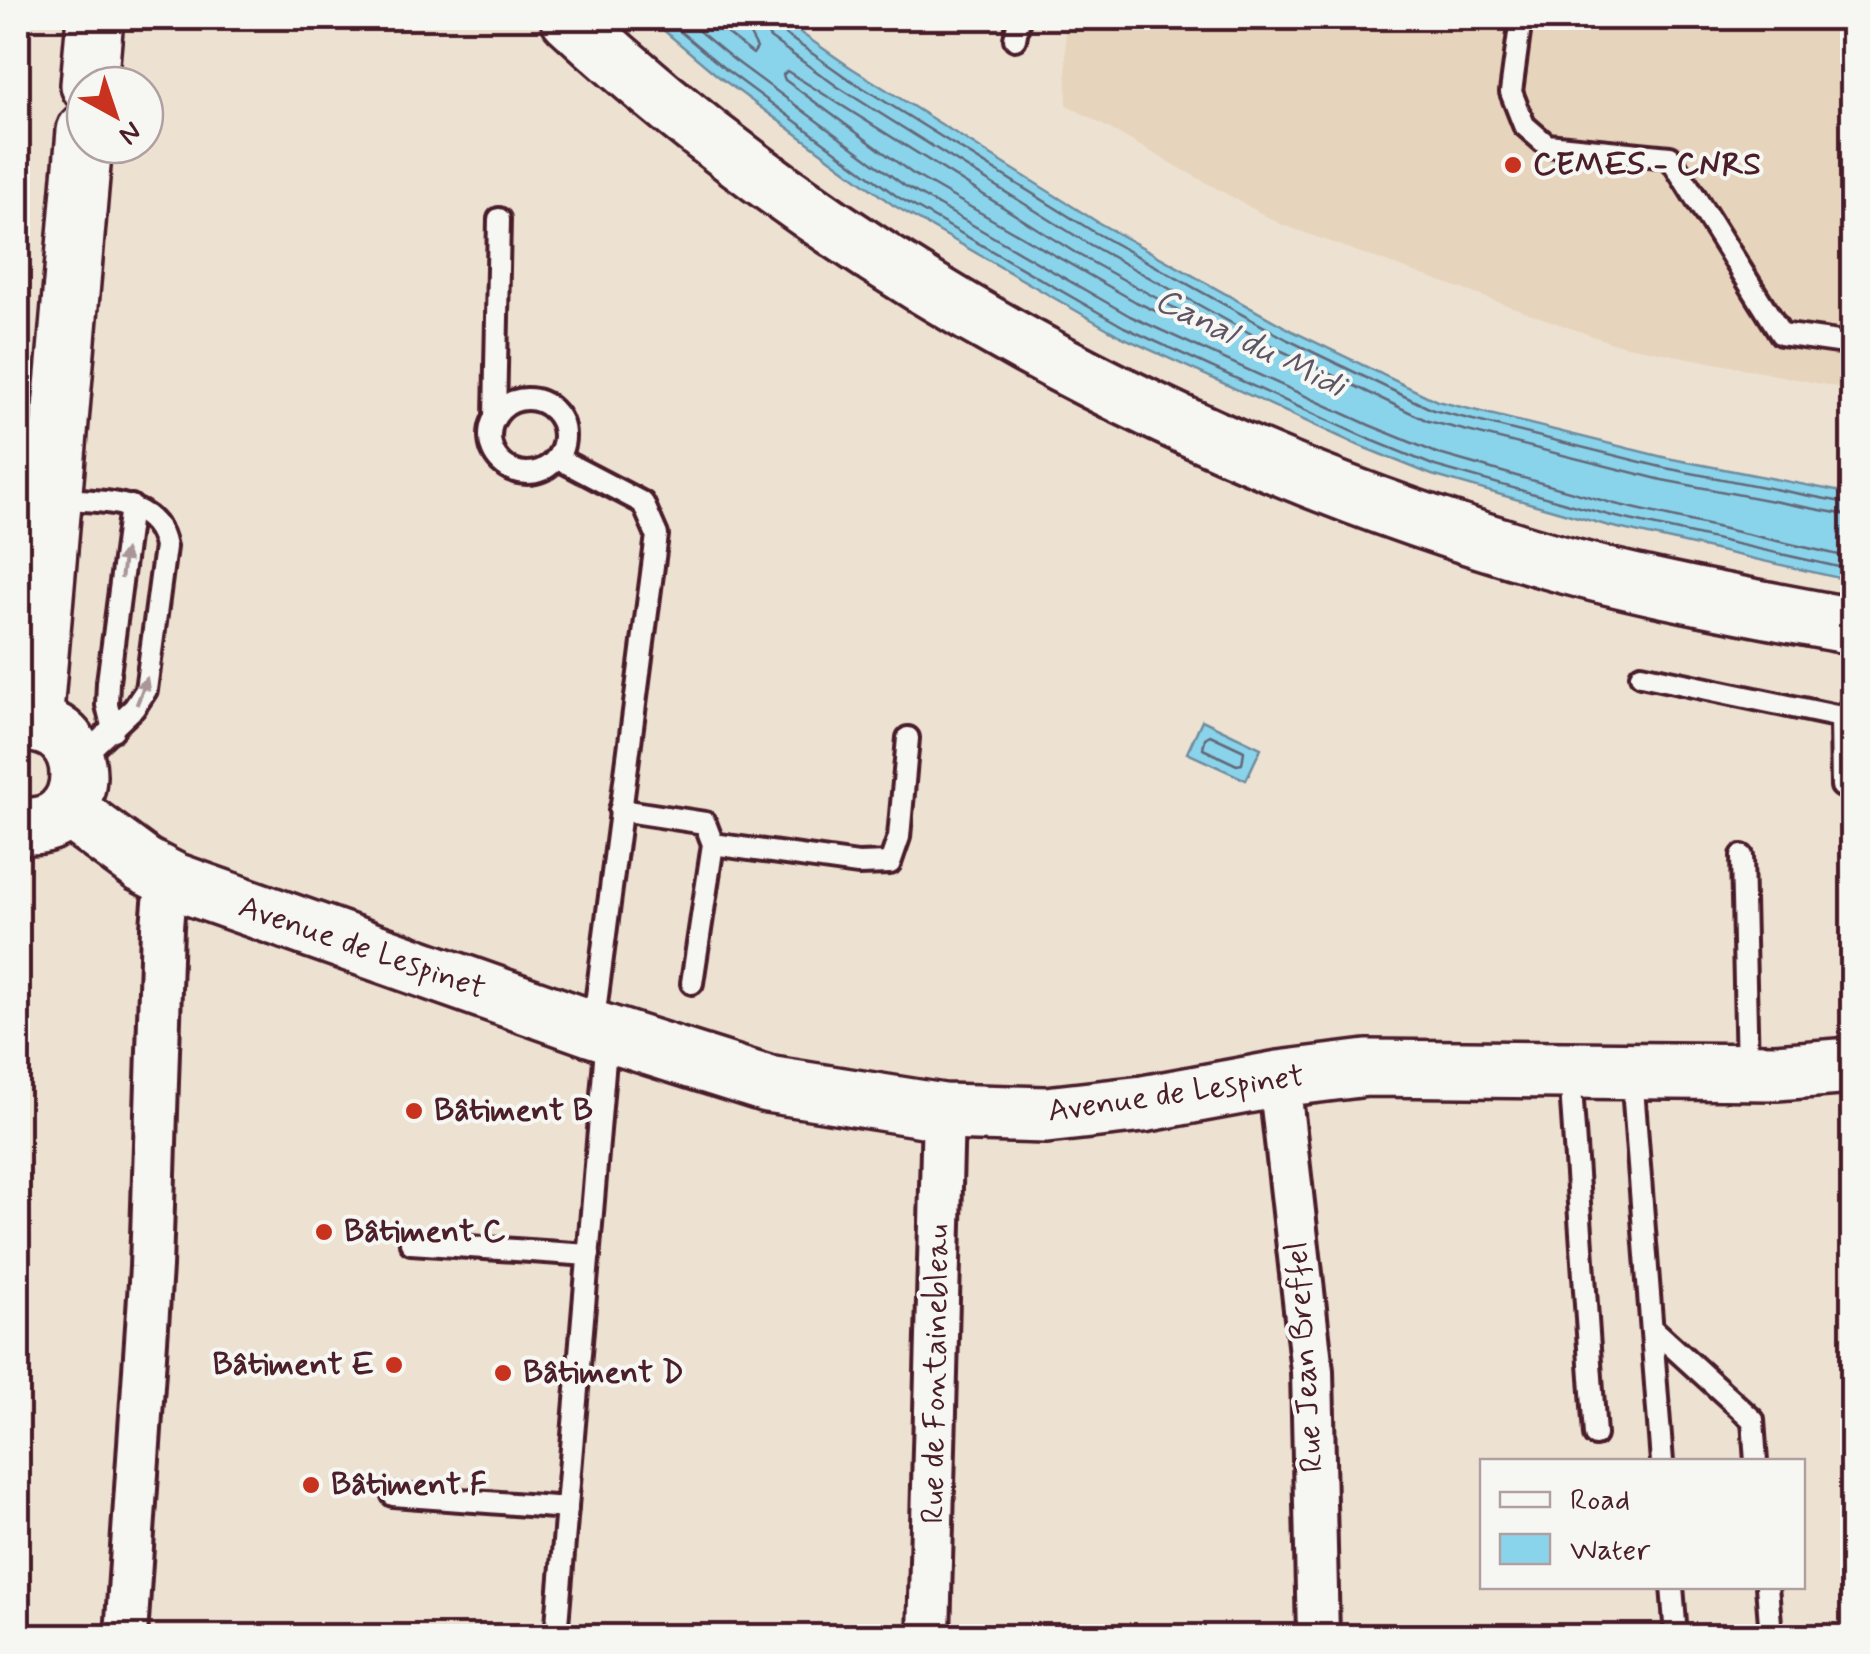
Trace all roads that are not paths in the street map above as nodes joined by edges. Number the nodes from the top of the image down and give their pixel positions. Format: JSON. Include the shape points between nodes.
{"nodes":[{"id":1,"x":95,"y":18,"type":"edge"},
{"id":2,"x":569,"y":18,"type":"edge"},
{"id":3,"x":1521,"y":18,"type":"edge"},
{"id":4,"x":91,"y":65,"type":"edge"},
{"id":5,"x":82,"y":165,"type":"edge"},
{"id":6,"x":500,"y":218,"type":"dead end"},
{"id":7,"x":1852,"y":344,"type":"edge"},
{"id":8,"x":495,"y":417,"type":"junction"},
{"id":9,"x":558,"y":458,"type":"junction"},
{"id":10,"x":53,"y":498,"type":"junction"},
{"id":11,"x":131,"y":506,"type":"junction"},
{"id":12,"x":1852,"y":626,"type":"edge"},
{"id":13,"x":1641,"y":675,"type":"dead end"},
{"id":14,"x":1847,"y":712,"type":"edge"},
{"id":15,"x":26,"y":724,"type":"edge"},
{"id":16,"x":908,"y":738,"type":"dead end"},
{"id":17,"x":69,"y":781,"type":"edge"},
{"id":18,"x":1842,"y":786,"type":"dead end"},
{"id":19,"x":620,"y":810,"type":"junction"},
{"id":20,"x":713,"y":844,"type":"junction"},
{"id":21,"x":1742,"y":856,"type":"dead end"},
{"id":22,"x":174,"y":881,"type":"junction"},
{"id":23,"x":692,"y":982,"type":"dead end"},
{"id":24,"x":600,"y":1032,"type":"junction"},
{"id":25,"x":1852,"y":1066,"type":"edge"},
{"id":26,"x":1570,"y":1068,"type":"junction"},
{"id":27,"x":1631,"y":1070,"type":"junction"},
{"id":28,"x":1747,"y":1072,"type":"junction"},
{"id":29,"x":1279,"y":1079,"type":"junction"},
{"id":30,"x":943,"y":1112,"type":"junction"},
{"id":31,"x":411,"y":1243,"type":"dead end"},
{"id":32,"x":589,"y":1255,"type":"junction"},
{"id":33,"x":1652,"y":1328,"type":"junction"},
{"id":34,"x":1595,"y":1435,"type":"dead end"},
{"id":35,"x":1662,"y":1459,"type":"edge"},
{"id":36,"x":1756,"y":1459,"type":"edge"},
{"id":37,"x":393,"y":1495,"type":"dead end"},
{"id":38,"x":567,"y":1508,"type":"junction"},
{"id":39,"x":1672,"y":1589,"type":"edge"},
{"id":40,"x":1767,"y":1589,"type":"edge"},
{"id":41,"x":126,"y":1636,"type":"edge"},
{"id":42,"x":556,"y":1636,"type":"edge"},
{"id":43,"x":929,"y":1636,"type":"edge"},
{"id":44,"x":1318,"y":1636,"type":"edge"},
{"id":45,"x":1676,"y":1636,"type":"edge"},
{"id":46,"x":1772,"y":1636,"type":"edge"}],
"edges":[{"from":1,"to":4,"type":"street"},
{"from":2,"to":12,"type":"street","via":[[627,71],[824,220],[1028,348],[1134,402],[1428,523],[1669,590]]},
{"from":3,"to":7,"type":"lane","via":[[1510,92],[1524,126],[1547,145],[1670,157],[1781,334]]},
{"from":5,"to":10,"type":"street"},
{"from":6,"to":8,"type":"lane"},
{"from":8,"to":9,"type":"lane","via":[[489,442],[501,464],[537,472]]},
{"from":8,"to":9,"type":"lane","via":[[524,399],[547,405],[562,423]]},
{"from":9,"to":19,"type":"lane","via":[[643,503],[657,535]]},
{"from":10,"to":11,"type":"lane"},
{"from":10,"to":15,"type":"street"},
{"from":17,"to":11,"type":"lane","one_way":true,"via":[[108,706]]},
{"from":17,"to":11,"type":"lane","one_way":true,"via":[[146,690],[166,547],[155,520]]},
{"from":13,"to":14,"type":"lane"},
{"from":14,"to":18,"type":"lane"},
{"from":15,"to":17,"type":"street","name":"Avenue de Lespinet","via":[[66,740]]},
{"from":16,"to":20,"type":"lane","via":[[900,837],[890,863]]},
{"from":17,"to":22,"type":"street","name":"Avenue de Lespinet","via":[[128,855]]},
{"from":19,"to":20,"type":"lane","via":[[705,823]]},
{"from":19,"to":24,"type":"lane"},
{"from":20,"to":23,"type":"lane"},
{"from":21,"to":28,"type":"lane"},
{"from":22,"to":24,"type":"street","name":"Avenue de Lespinet"},
{"from":22,"to":41,"type":"street","via":[[162,927],[149,1318]]},
{"from":24,"to":30,"type":"street","name":"Avenue de Lespinet","via":[[768,1084]]},
{"from":24,"to":32,"type":"lane"},
{"from":25,"to":28,"type":"street","name":"Avenue de Lespinet"},
{"from":26,"to":27,"type":"street","name":"Avenue de Lespinet"},
{"from":26,"to":29,"type":"street","name":"Avenue de Lespinet","via":[[1399,1066]]},
{"from":26,"to":34,"type":"lane"},
{"from":27,"to":28,"type":"street","name":"Avenue de Lespinet"},
{"from":27,"to":33,"type":"lane"},
{"from":29,"to":30,"type":"street","name":"Avenue de Lespinet","via":[[1046,1114]]},
{"from":29,"to":44,"type":"street","name":"Rue Jean Breffel","via":[[1312,1370]]},
{"from":30,"to":43,"type":"street","name":"Rue de Fontainebleau"},
{"from":31,"to":32,"type":"lane"},
{"from":32,"to":38,"type":"lane"},
{"from":33,"to":35,"type":"lane"},
{"from":33,"to":36,"type":"lane","via":[[1752,1420]]},
{"from":37,"to":38,"type":"lane"},
{"from":38,"to":42,"type":"lane"},
{"from":39,"to":45,"type":"lane"},
{"from":40,"to":46,"type":"lane"}]}
